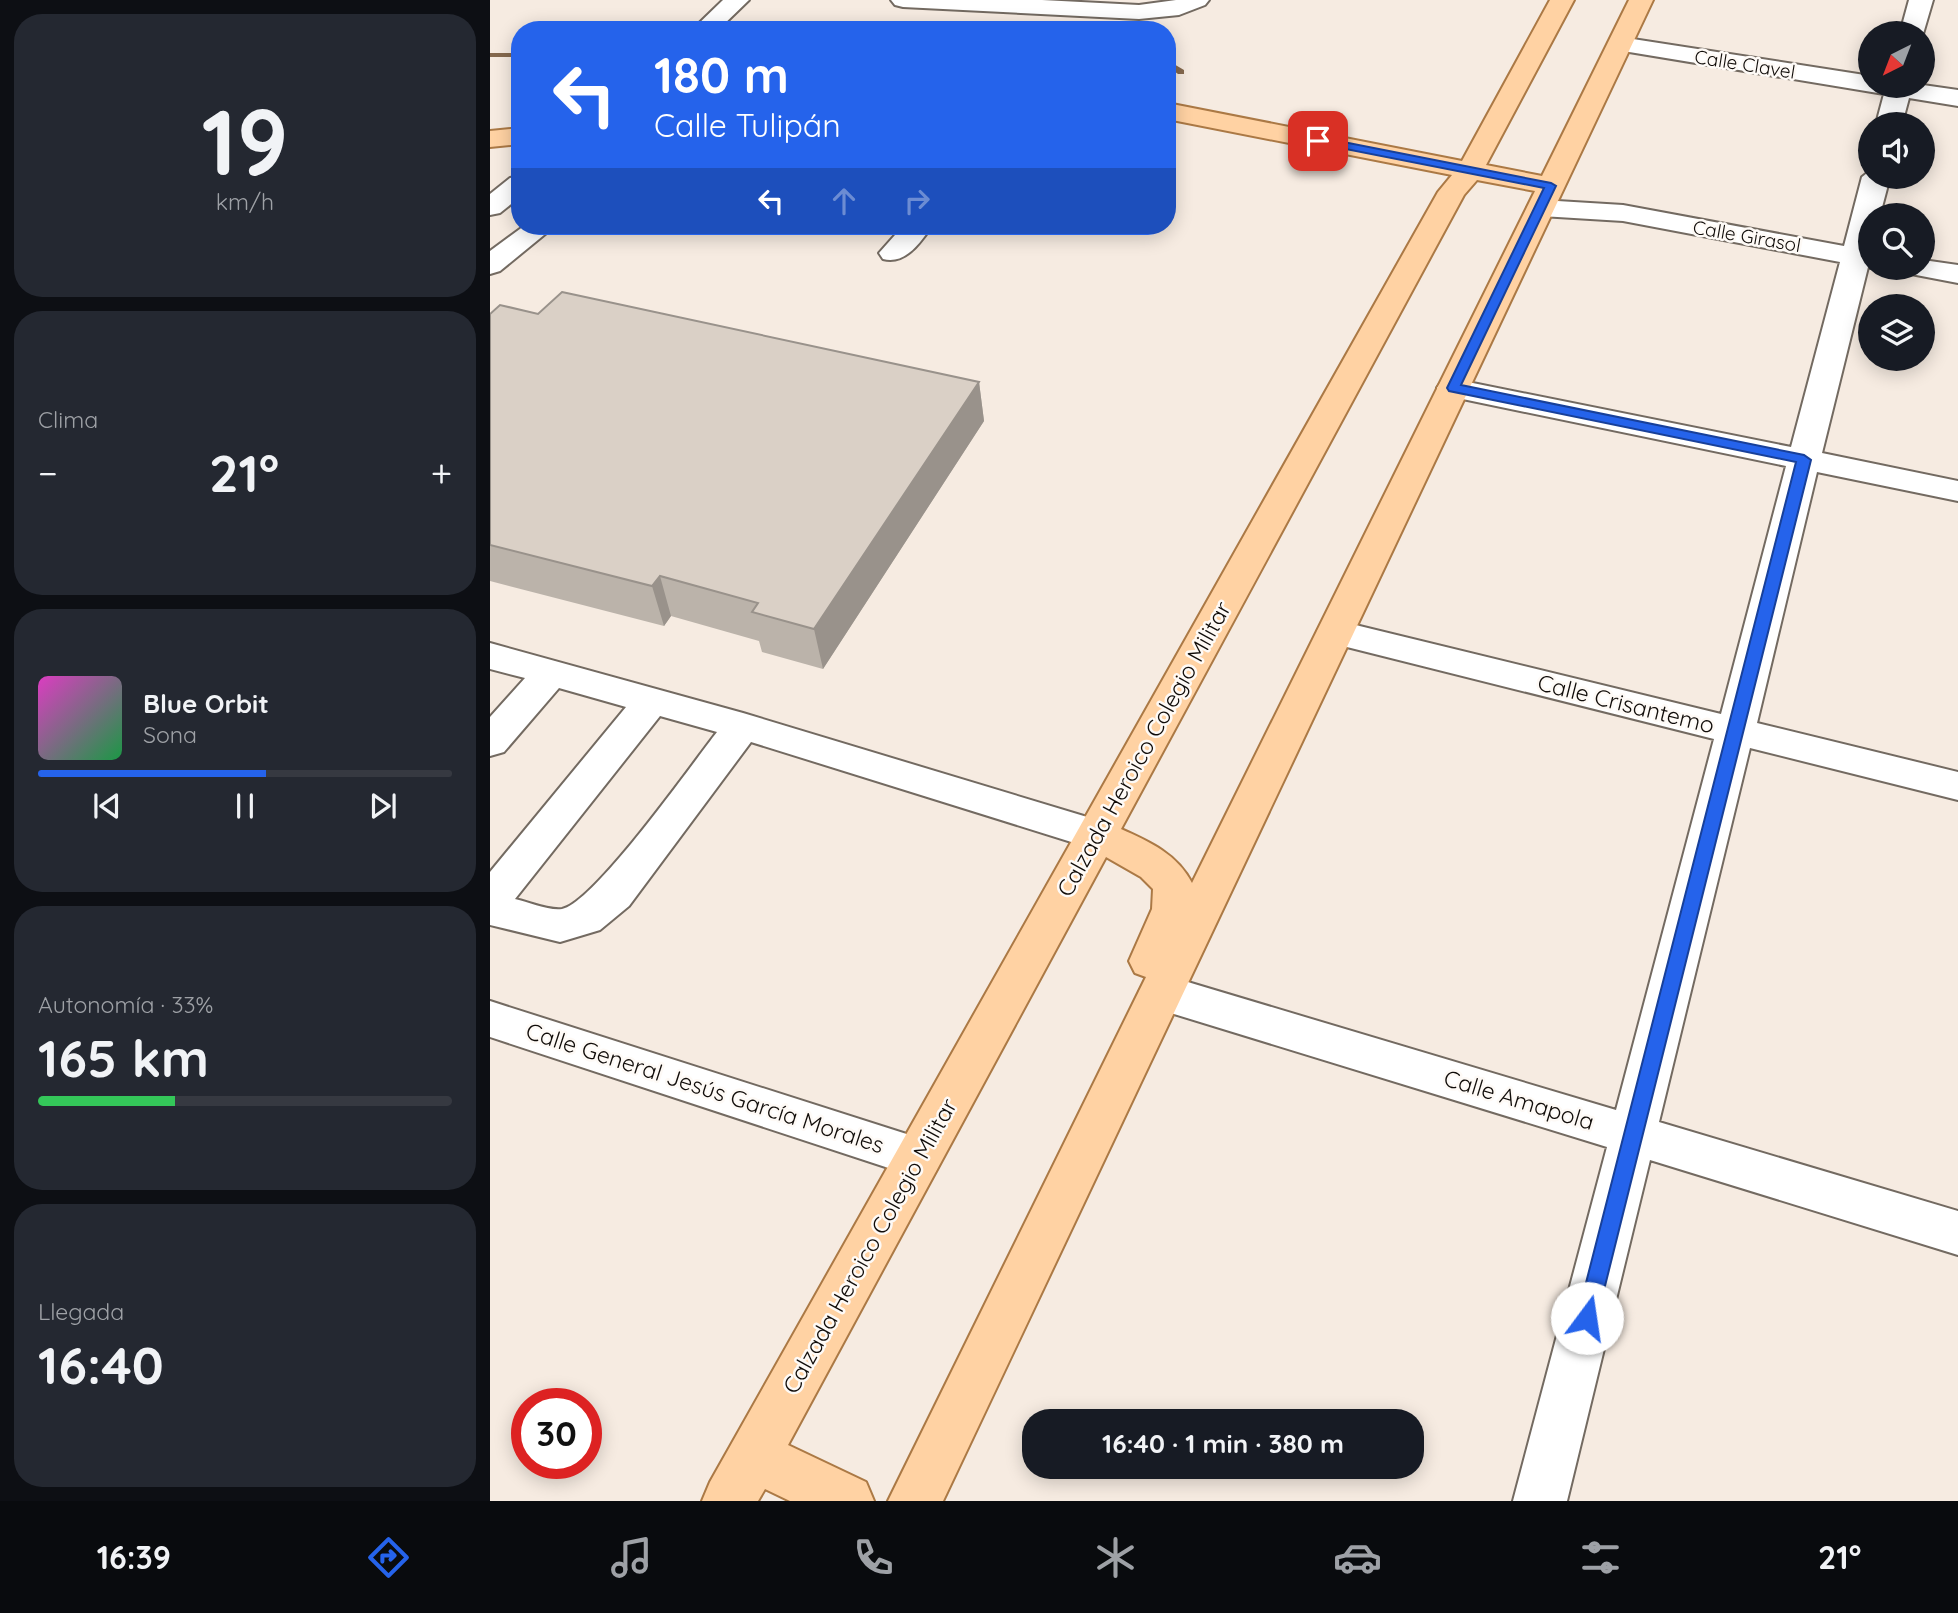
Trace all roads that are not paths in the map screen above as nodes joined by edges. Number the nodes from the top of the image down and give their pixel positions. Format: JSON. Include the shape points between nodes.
{"nodes":[{"id":1,"x":737,"y":0,"type":"edge"},
{"id":2,"x":903,"y":0,"type":"edge"},
{"id":3,"x":1562,"y":0,"type":"edge"},
{"id":4,"x":1641,"y":0,"type":"edge"},
{"id":5,"x":1921,"y":0,"type":"edge"},
{"id":6,"x":1194,"y":2,"type":"edge"},
{"id":7,"x":714,"y":21,"type":"edge"},
{"id":8,"x":1915,"y":21,"type":"edge"},
{"id":9,"x":1620,"y":44,"type":"junction"},
{"id":10,"x":1858,"y":82,"type":"edge"},
{"id":11,"x":1936,"y":94,"type":"edge"},
{"id":12,"x":1958,"y":98,"type":"edge"},
{"id":13,"x":1176,"y":113,"type":"edge"},
{"id":14,"x":511,"y":137,"type":"edge"},
{"id":15,"x":1176,"y":137,"type":"edge"},
{"id":16,"x":490,"y":139,"type":"edge"},
{"id":17,"x":511,"y":155,"type":"edge"},
{"id":18,"x":490,"y":157,"type":"edge"},
{"id":19,"x":1461,"y":181,"type":"junction"},
{"id":20,"x":511,"y":191,"type":"edge"},
{"id":21,"x":1546,"y":197,"type":"junction"},
{"id":22,"x":490,"y":206,"type":"edge"},
{"id":23,"x":529,"y":235,"type":"edge"},
{"id":24,"x":909,"y":235,"type":"edge"},
{"id":25,"x":892,"y":253,"type":"dead end"},
{"id":26,"x":1858,"y":257,"type":"edge"},
{"id":27,"x":490,"y":265,"type":"edge"},
{"id":28,"x":1935,"y":270,"type":"edge"},
{"id":29,"x":1958,"y":274,"type":"edge"},
{"id":30,"x":1858,"y":275,"type":"edge"},
{"id":31,"x":1453,"y":388,"type":"junction"},
{"id":32,"x":1804,"y":460,"type":"junction"},
{"id":33,"x":1958,"y":491,"type":"edge"},
{"id":34,"x":1335,"y":632,"type":"junction"},
{"id":35,"x":490,"y":656,"type":"edge"},
{"id":36,"x":551,"y":673,"type":"junction"},
{"id":37,"x":652,"y":701,"type":"junction"},
{"id":38,"x":743,"y":726,"type":"junction"},
{"id":39,"x":1736,"y":731,"type":"junction"},
{"id":40,"x":490,"y":742,"type":"edge"},
{"id":41,"x":1958,"y":786,"type":"edge"},
{"id":42,"x":1097,"y":835,"type":"junction"},
{"id":43,"x":490,"y":901,"type":"edge"},
{"id":44,"x":490,"y":909,"type":"edge"},
{"id":45,"x":1161,"y":992,"type":"junction"},
{"id":46,"x":490,"y":1019,"type":"edge"},
{"id":47,"x":1633,"y":1135,"type":"junction"},
{"id":48,"x":919,"y":1158,"type":"junction"},
{"id":49,"x":1958,"y":1233,"type":"edge"},
{"id":50,"x":754,"y":1456,"type":"junction"},
{"id":51,"x":729,"y":1501,"type":"edge"},
{"id":52,"x":847,"y":1501,"type":"edge"},
{"id":53,"x":915,"y":1501,"type":"edge"},
{"id":54,"x":1540,"y":1501,"type":"edge"}],
"edges":[{"from":1,"to":7,"type":"street"},
{"from":2,"to":6,"type":"street","via":[[1139,12],[1171,10]]},
{"from":3,"to":19,"type":"main road","name":"Calzada Heroico Colegio Militar"},
{"from":4,"to":9,"type":"main road"},
{"from":5,"to":8,"type":"street"},
{"from":9,"to":10,"type":"street","name":"Calle Clavel"},
{"from":9,"to":21,"type":"main road"},
{"from":11,"to":12,"type":"street"},
{"from":13,"to":19,"type":"main road"},
{"from":14,"to":16,"type":"main road"},
{"from":15,"to":19,"type":"main road"},
{"from":17,"to":18,"type":"main road"},
{"from":19,"to":21,"type":"main road"},
{"from":19,"to":42,"type":"main road","name":"Calzada Heroico Colegio Militar"},
{"from":20,"to":22,"type":"street"},
{"from":21,"to":26,"type":"street","name":"Calle Girasol"},
{"from":21,"to":31,"type":"main road"},
{"from":23,"to":27,"type":"street"},
{"from":24,"to":25,"type":"street"},
{"from":28,"to":29,"type":"street"},
{"from":30,"to":32,"type":"street"},
{"from":31,"to":32,"type":"street"},
{"from":31,"to":34,"type":"main road"},
{"from":32,"to":33,"type":"street"},
{"from":32,"to":39,"type":"street"},
{"from":34,"to":39,"type":"street","name":"Calle Crisantemo"},
{"from":34,"to":45,"type":"main road"},
{"from":35,"to":36,"type":"street"},
{"from":36,"to":37,"type":"street"},
{"from":36,"to":40,"type":"street"},
{"from":37,"to":38,"type":"street"},
{"from":37,"to":43,"type":"street"},
{"from":38,"to":42,"type":"street"},
{"from":38,"to":44,"type":"street","via":[[614,895],[585,918],[560,926]]},
{"from":39,"to":41,"type":"street","name":"Calle Crisantemo"},
{"from":39,"to":47,"type":"street"},
{"from":42,"to":45,"type":"main road","via":[[1139,855],[1172,885],[1173,904],[1148,973],[1150,983]]},
{"from":42,"to":48,"type":"main road","name":"Calzada Heroico Colegio Militar"},
{"from":45,"to":47,"type":"street","name":"Calle Amapola"},
{"from":45,"to":53,"type":"main road"},
{"from":46,"to":48,"type":"street","name":"Calle General Jesús García Morales"},
{"from":47,"to":49,"type":"street","name":"Calle Amapola"},
{"from":47,"to":54,"type":"street"},
{"from":48,"to":50,"type":"main road","name":"Calzada Heroico Colegio Militar"},
{"from":50,"to":51,"type":"main road","name":"Calzada Heroico Colegio Militar"},
{"from":50,"to":52,"type":"main road"}]}
